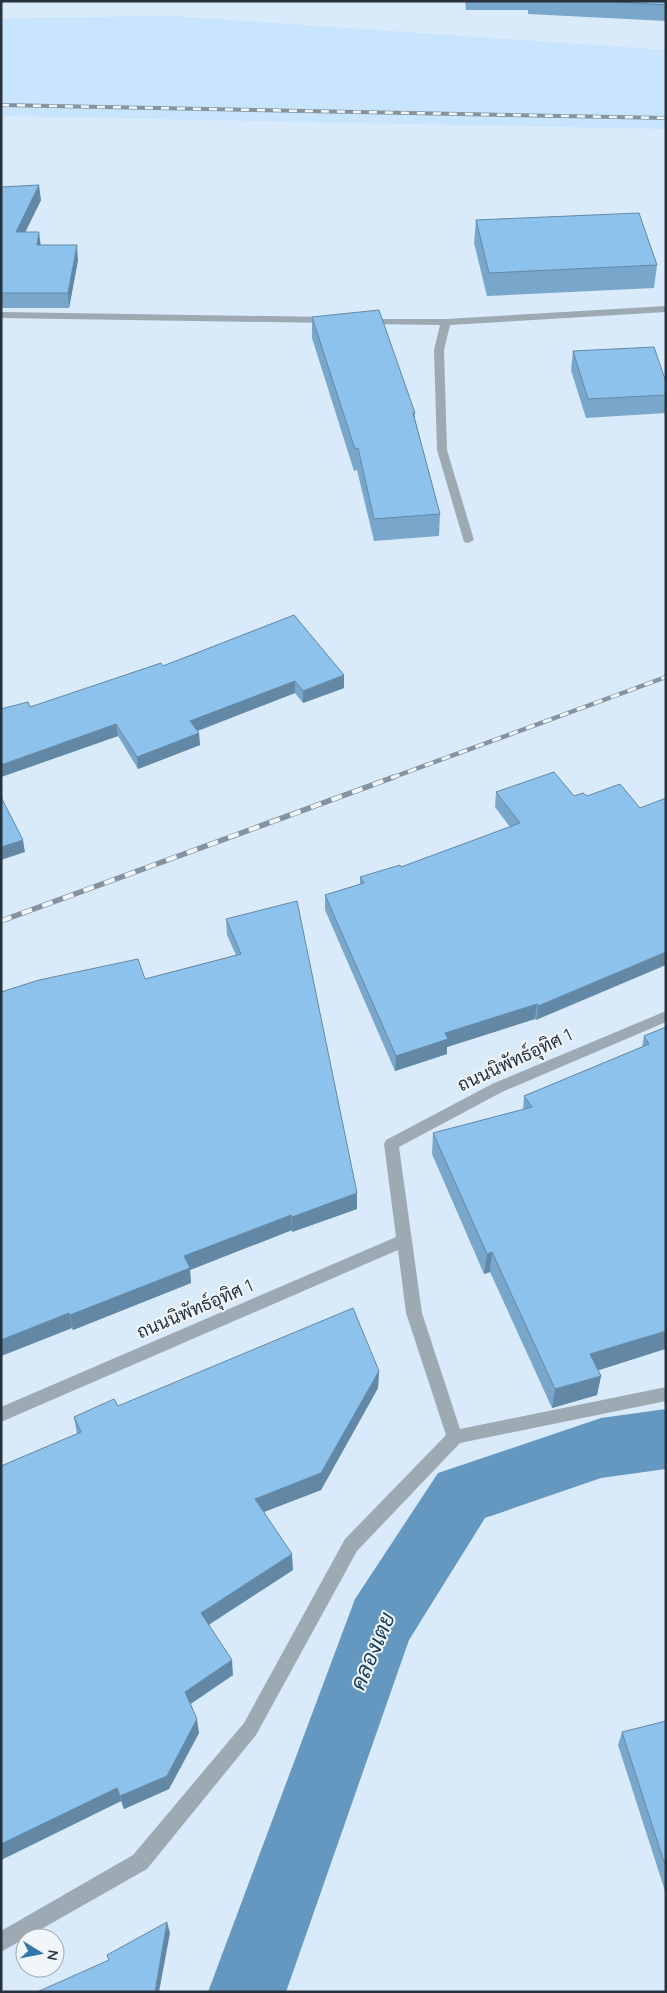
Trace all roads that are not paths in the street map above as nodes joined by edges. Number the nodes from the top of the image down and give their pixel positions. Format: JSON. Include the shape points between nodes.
{"nodes":[{"id":1,"x":666,"y":309,"type":"edge"},
{"id":2,"x":1,"y":315,"type":"edge"},
{"id":3,"x":337,"y":320,"type":"edge"},
{"id":4,"x":357,"y":321,"type":"edge"},
{"id":5,"x":446,"y":322,"type":"junction"},
{"id":6,"x":468,"y":540,"type":"dead end"},
{"id":7,"x":666,"y":1016,"type":"edge"},
{"id":8,"x":404,"y":1240,"type":"junction"},
{"id":9,"x":666,"y":1394,"type":"edge"},
{"id":10,"x":1,"y":1414,"type":"edge"},
{"id":11,"x":455,"y":1436,"type":"junction"},
{"id":12,"x":1,"y":1942,"type":"edge"}],
"edges":[{"from":1,"to":5,"type":"street"},
{"from":2,"to":3,"type":"street"},
{"from":4,"to":5,"type":"street"},
{"from":5,"to":6,"type":"street","via":[[439,350],[442,450]]},
{"from":7,"to":8,"type":"street","name":"ถนนนิพัทธ์อุทิศ 1","via":[[497,1088],[391,1144]]},
{"from":8,"to":10,"type":"street","name":"ถนนนิพัทธ์อุทิศ 1"},
{"from":8,"to":11,"type":"street","name":"ถนนนิพัทธ์อุทิศ 1","via":[[414,1313]]},
{"from":9,"to":11,"type":"street"},
{"from":11,"to":12,"type":"street","via":[[351,1545],[250,1729],[140,1862]]}]}
